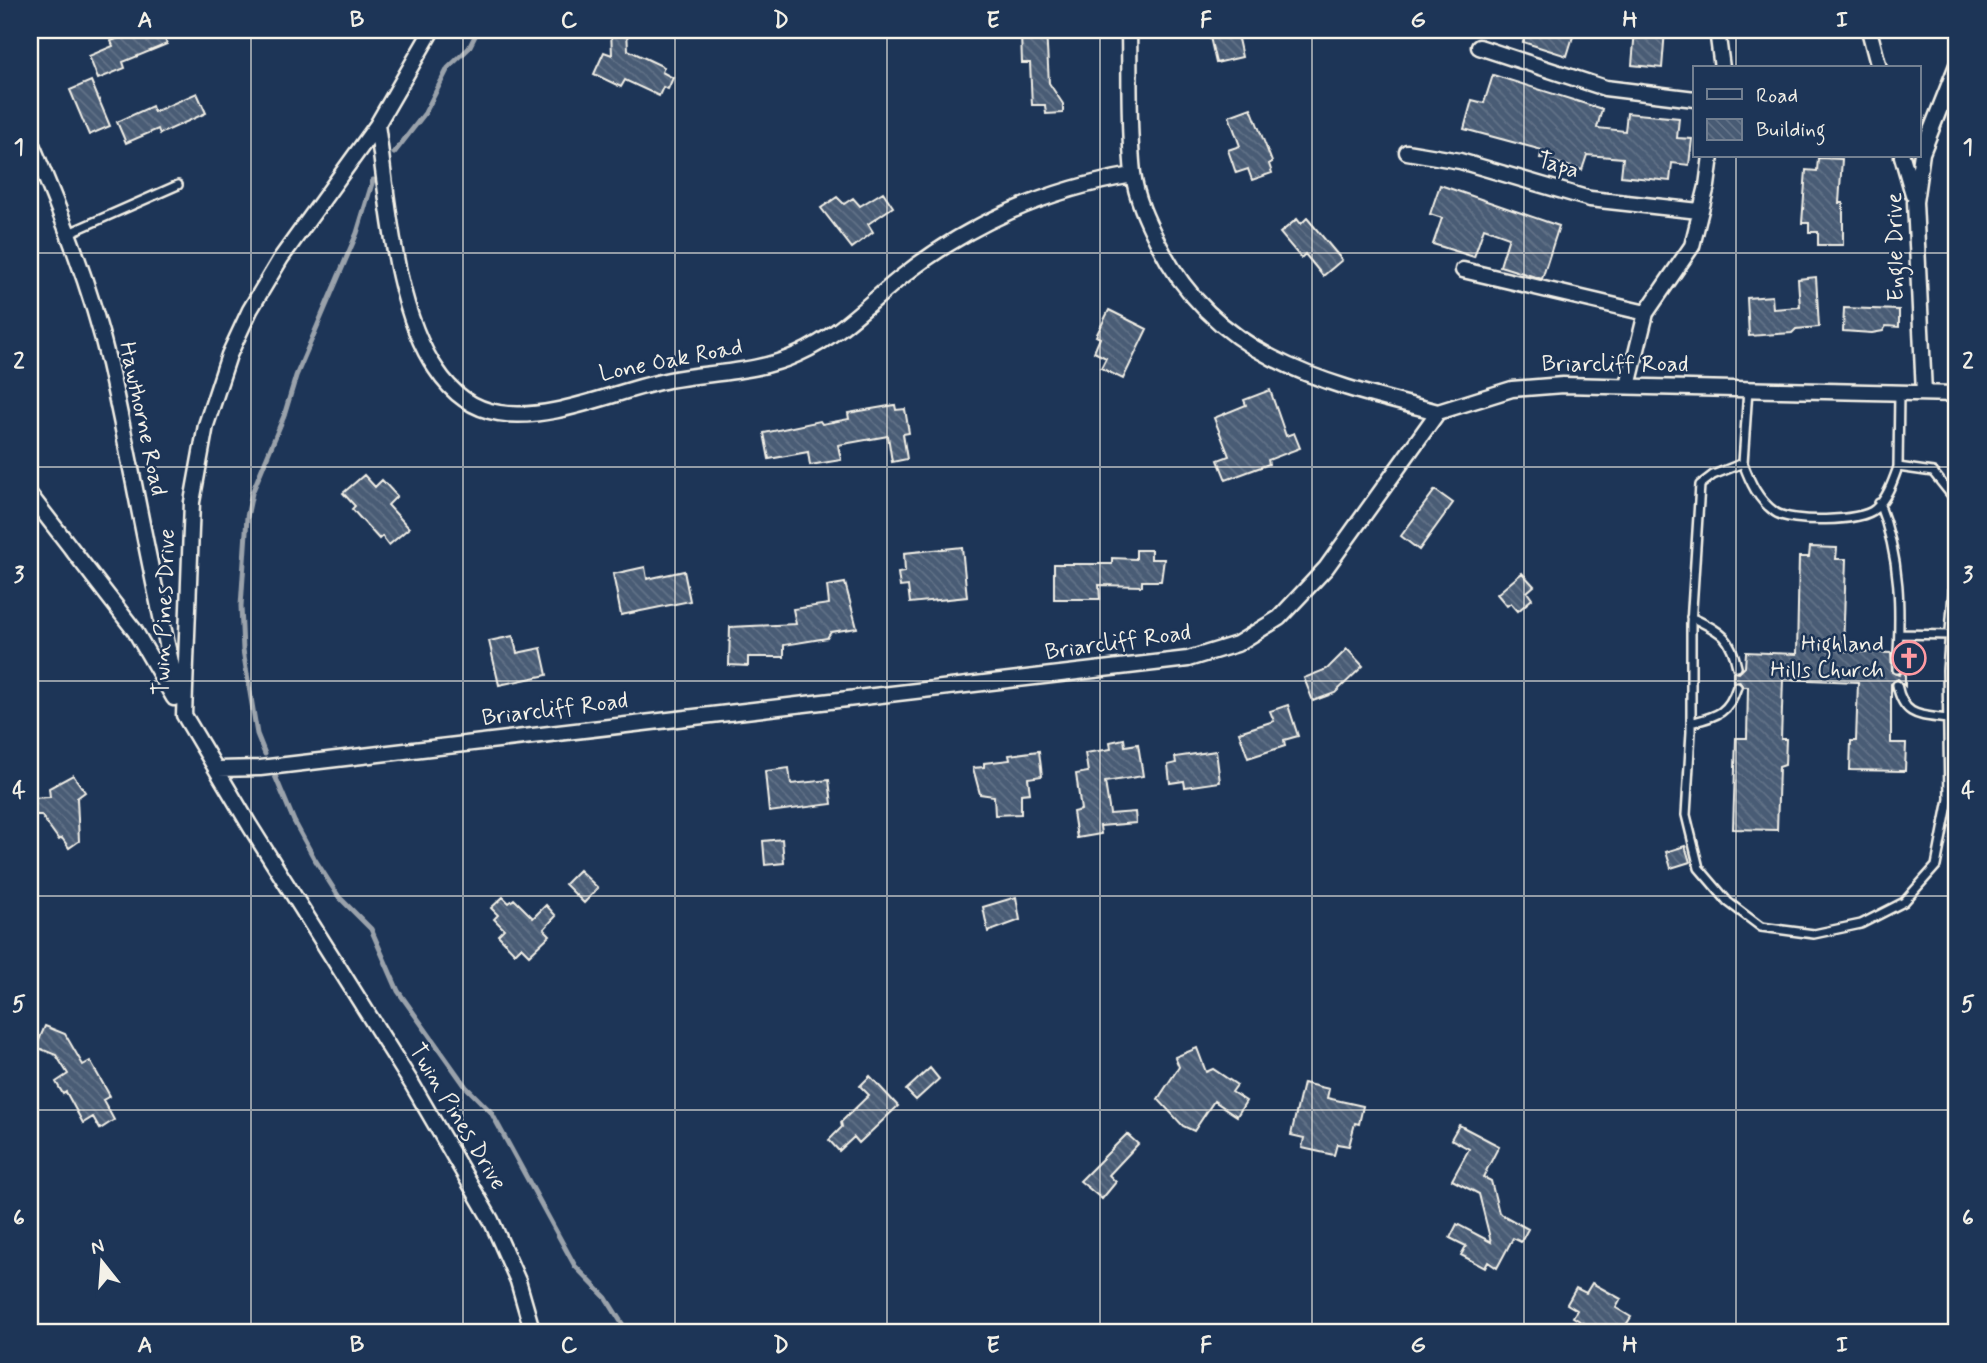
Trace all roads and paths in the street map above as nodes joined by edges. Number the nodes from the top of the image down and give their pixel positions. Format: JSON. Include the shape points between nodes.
{"nodes":[{"id":1,"x":432,"y":30,"type":"edge"},
{"id":2,"x":1129,"y":30,"type":"edge"},
{"id":3,"x":1717,"y":30,"type":"edge"},
{"id":4,"x":1869,"y":30,"type":"edge"},
{"id":5,"x":1479,"y":47,"type":"dead end"},
{"id":6,"x":1957,"y":65,"type":"edge"},
{"id":7,"x":1722,"y":66,"type":"edge"},
{"id":8,"x":1878,"y":66,"type":"edge"},
{"id":9,"x":1693,"y":99,"type":"edge"},
{"id":10,"x":377,"y":125,"type":"junction"},
{"id":11,"x":30,"y":140,"type":"edge"},
{"id":12,"x":1407,"y":152,"type":"dead end"},
{"id":13,"x":1711,"y":158,"type":"edge"},
{"id":14,"x":1903,"y":158,"type":"edge"},
{"id":15,"x":1133,"y":175,"type":"junction"},
{"id":16,"x":178,"y":185,"type":"dead end"},
{"id":17,"x":1915,"y":202,"type":"junction"},
{"id":18,"x":1699,"y":211,"type":"junction"},
{"id":19,"x":69,"y":233,"type":"junction"},
{"id":20,"x":1463,"y":270,"type":"dead end"},
{"id":21,"x":1646,"y":313,"type":"junction"},
{"id":22,"x":1628,"y":386,"type":"junction"},
{"id":23,"x":1749,"y":388,"type":"junction"},
{"id":24,"x":1899,"y":392,"type":"junction"},
{"id":25,"x":1924,"y":393,"type":"junction"},
{"id":26,"x":1957,"y":394,"type":"edge"},
{"id":27,"x":1438,"y":412,"type":"junction"},
{"id":28,"x":1743,"y":463,"type":"junction"},
{"id":29,"x":1898,"y":467,"type":"junction"},
{"id":30,"x":30,"y":495,"type":"edge"},
{"id":31,"x":1879,"y":503,"type":"junction"},
{"id":32,"x":1957,"y":507,"type":"edge"},
{"id":33,"x":1957,"y":542,"type":"edge"},
{"id":34,"x":1692,"y":617,"type":"junction"},
{"id":35,"x":1899,"y":634,"type":"junction"},
{"id":36,"x":1950,"y":635,"type":"junction"},
{"id":37,"x":1737,"y":667,"type":"dead end"},
{"id":38,"x":1898,"y":669,"type":"dead end"},
{"id":39,"x":1898,"y":685,"type":"dead end"},
{"id":40,"x":1737,"y":687,"type":"dead end"},
{"id":41,"x":184,"y":715,"type":"junction"},
{"id":42,"x":1948,"y":719,"type":"junction"},
{"id":43,"x":1691,"y":723,"type":"junction"},
{"id":44,"x":218,"y":769,"type":"junction"},
{"id":45,"x":533,"y":1333,"type":"edge"}],
"edges":[{"from":1,"to":10,"type":"street","name":"Twin Pines Drive"},
{"from":2,"to":15,"type":"street"},
{"from":3,"to":7,"type":"street"},
{"from":4,"to":8,"type":"street"},
{"from":5,"to":9,"type":"street","via":[[1605,88]]},
{"from":6,"to":17,"type":"street","name":"Engle Drive","via":[[1922,153]]},
{"from":10,"to":15,"type":"street","name":"Lone Oak Road","via":[[401,276],[417,334],[435,369],[457,395],[477,407],[512,414],[546,412],[669,380],[758,367],[796,355],[830,337],[959,236],[1054,194]]},
{"from":10,"to":41,"type":"street","name":"Twin Pines Drive","via":[[281,258],[250,310],[229,355],[206,425],[192,502]]},
{"from":11,"to":19,"type":"street","name":"Hawthorne Road"},
{"from":12,"to":18,"type":"street","name":"Tapa","via":[[1460,161],[1590,199]]},
{"from":13,"to":18,"type":"street"},
{"from":14,"to":17,"type":"street"},
{"from":15,"to":27,"type":"street","via":[[1146,220],[1168,264],[1191,296],[1237,337],[1268,358],[1312,378]]},
{"from":16,"to":19,"type":"lane"},
{"from":17,"to":25,"type":"street","name":"Engle Drive"},
{"from":18,"to":21,"type":"street","via":[[1689,253],[1668,276]]},
{"from":19,"to":41,"type":"street","name":"Hawthorne Road","via":[[109,362],[158,613]]},
{"from":20,"to":21,"type":"street"},
{"from":21,"to":22,"type":"street"},
{"from":22,"to":23,"type":"street","name":"Briarcliff Road"},
{"from":22,"to":27,"type":"street","name":"Briarcliff Road","via":[[1512,388]]},
{"from":23,"to":24,"type":"street","name":"Briarcliff Road"},
{"from":23,"to":28,"type":"lane"},
{"from":24,"to":25,"type":"street","name":"Briarcliff Road"},
{"from":24,"to":29,"type":"lane"},
{"from":25,"to":26,"type":"street","name":"Briarcliff Road"},
{"from":27,"to":44,"type":"street","name":"Briarcliff Road","via":[[1326,568],[1279,618],[1237,644],[1188,659],[288,765]]},
{"from":28,"to":31,"type":"lane","via":[[1759,498],[1777,514],[1856,517]]},
{"from":28,"to":34,"type":"lane","via":[[1700,485]]},
{"from":29,"to":31,"type":"lane"},
{"from":29,"to":32,"type":"lane","via":[[1933,472]]},
{"from":30,"to":41,"type":"street","via":[[135,631]]},
{"from":31,"to":35,"type":"lane","via":[[1896,554]]},
{"from":33,"to":36,"type":"lane"},
{"from":34,"to":37,"type":"lane","via":[[1725,635]]},
{"from":34,"to":43,"type":"lane"},
{"from":35,"to":36,"type":"lane"},
{"from":35,"to":38,"type":"lane"},
{"from":36,"to":42,"type":"lane"},
{"from":39,"to":42,"type":"lane","via":[[1905,709]]},
{"from":40,"to":43,"type":"lane","via":[[1731,704],[1717,716]]},
{"from":41,"to":44,"type":"street","name":"Twin Pines Drive"},
{"from":42,"to":43,"type":"lane","via":[[1950,799],[1936,866],[1904,902],[1861,924],[1814,934],[1761,928],[1728,902],[1699,868],[1686,815]]},
{"from":44,"to":45,"type":"street","name":"Twin Pines Drive","via":[[491,1220],[519,1281]]}]}
